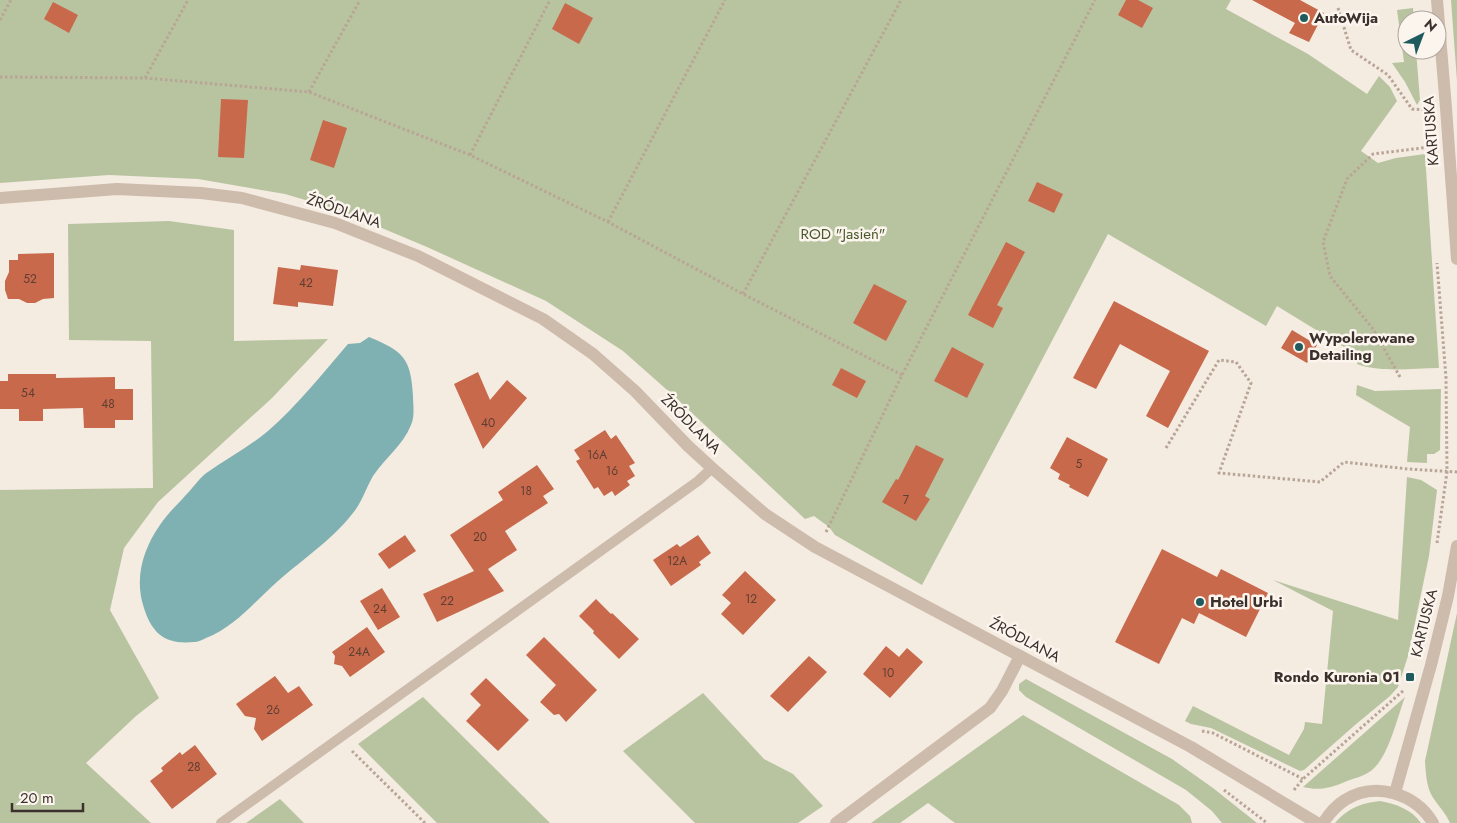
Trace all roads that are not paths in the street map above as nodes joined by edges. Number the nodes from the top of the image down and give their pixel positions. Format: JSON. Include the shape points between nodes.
{"nodes":[{"id":1,"x":1437,"y":0,"type":"edge"},
{"id":2,"x":0,"y":198,"type":"edge"},
{"id":3,"x":1457,"y":259,"type":"edge"},
{"id":4,"x":712,"y":468,"type":"junction"},
{"id":5,"x":1457,"y":546,"type":"edge"},
{"id":6,"x":1020,"y":656,"type":"junction"},
{"id":7,"x":1395,"y":793,"type":"junction"},
{"id":8,"x":221,"y":823,"type":"edge"},
{"id":9,"x":836,"y":823,"type":"edge"},
{"id":10,"x":1317,"y":823,"type":"edge"},
{"id":11,"x":1323,"y":823,"type":"edge"},
{"id":12,"x":1433,"y":823,"type":"edge"}],
"edges":[{"from":1,"to":3,"type":"street","name":"KARTUSKA"},
{"from":2,"to":4,"type":"street","name":"ŹRÓDLANA","via":[[116,189],[201,192],[242,198],[335,223],[418,256],[543,319],[593,354],[635,391]]},
{"from":4,"to":6,"type":"street","name":"ŹRÓDLANA","via":[[766,514],[815,546]]},
{"from":4,"to":8,"type":"lane"},
{"from":5,"to":7,"type":"street","name":"KARTUSKA","via":[[1431,665]]},
{"from":6,"to":9,"type":"street","via":[[990,708]]},
{"from":6,"to":10,"type":"street","name":"ŹRÓDLANA","via":[[1191,747]]},
{"from":7,"to":11,"type":"street","via":[[1360,793],[1331,811]]},
{"from":7,"to":12,"type":"street","via":[[1423,809]]}]}
